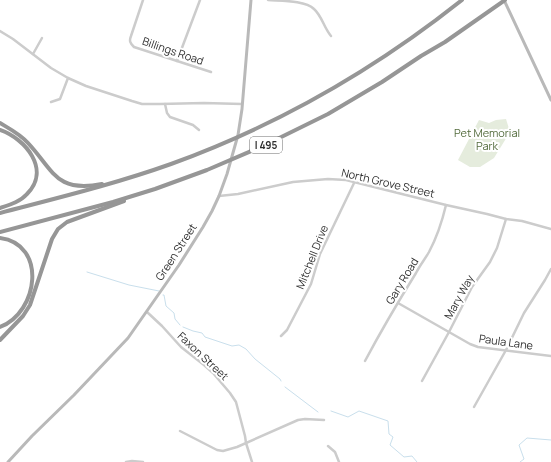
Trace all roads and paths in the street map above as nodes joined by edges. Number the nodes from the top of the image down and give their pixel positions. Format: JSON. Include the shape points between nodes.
{"nodes":[{"id":1,"x":143,"y":0,"type":"edge"},
{"id":2,"x":200,"y":0,"type":"edge"},
{"id":3,"x":251,"y":0,"type":"edge"},
{"id":4,"x":268,"y":0,"type":"edge"},
{"id":5,"x":462,"y":0,"type":"edge"},
{"id":6,"x":505,"y":0,"type":"edge"},
{"id":7,"x":0,"y":32,"type":"edge"},
{"id":8,"x":330,"y":36,"type":"dead end"},
{"id":9,"x":42,"y":38,"type":"dead end"},
{"id":10,"x":32,"y":54,"type":"junction"},
{"id":11,"x":178,"y":61,"type":"junction"},
{"id":12,"x":211,"y":72,"type":"dead end"},
{"id":13,"x":68,"y":78,"type":"junction"},
{"id":14,"x":551,"y":100,"type":"edge"},
{"id":15,"x":51,"y":102,"type":"dead end"},
{"id":16,"x":165,"y":104,"type":"junction"},
{"id":17,"x":242,"y":104,"type":"junction"},
{"id":18,"x":0,"y":123,"type":"edge"},
{"id":19,"x":0,"y":130,"type":"edge"},
{"id":20,"x":199,"y":130,"type":"dead end"},
{"id":21,"x":132,"y":177,"type":"junction"},
{"id":22,"x":355,"y":181,"type":"junction"},
{"id":23,"x":155,"y":189,"type":"junction"},
{"id":24,"x":219,"y":196,"type":"junction"},
{"id":25,"x":446,"y":205,"type":"junction"},
{"id":26,"x":0,"y":208,"type":"edge"},
{"id":27,"x":0,"y":213,"type":"edge"},
{"id":28,"x":506,"y":219,"type":"junction"},
{"id":29,"x":551,"y":229,"type":"edge"},
{"id":30,"x":0,"y":232,"type":"edge"},
{"id":31,"x":0,"y":238,"type":"edge"},
{"id":32,"x":551,"y":269,"type":"edge"},
{"id":33,"x":398,"y":304,"type":"junction"},
{"id":34,"x":147,"y":312,"type":"junction"},
{"id":35,"x":0,"y":327,"type":"edge"},
{"id":36,"x":449,"y":332,"type":"junction"},
{"id":37,"x":281,"y":336,"type":"dead end"},
{"id":38,"x":0,"y":340,"type":"edge"},
{"id":39,"x":506,"y":350,"type":"junction"},
{"id":40,"x":551,"y":356,"type":"edge"},
{"id":41,"x":365,"y":361,"type":"dead end"},
{"id":42,"x":422,"y":381,"type":"dead end"},
{"id":43,"x":474,"y":407,"type":"dead end"},
{"id":44,"x":324,"y":420,"type":"dead end"},
{"id":45,"x":180,"y":431,"type":"dead end"},
{"id":46,"x":246,"y":444,"type":"junction"},
{"id":47,"x":328,"y":446,"type":"dead end"},
{"id":48,"x":8,"y":462,"type":"edge"},
{"id":49,"x":126,"y":462,"type":"edge"},
{"id":50,"x":143,"y":462,"type":"edge"},
{"id":51,"x":252,"y":462,"type":"edge"},
{"id":52,"x":339,"y":462,"type":"edge"}],
"edges":[{"from":1,"to":11,"type":"street","name":"Billings Road","via":[[131,44]]},
{"from":2,"to":11,"type":"street"},
{"from":3,"to":17,"type":"main road","name":"Green Street"},
{"from":4,"to":8,"type":"street","via":[[304,3],[314,8]]},
{"from":5,"to":21,"type":"highway","number":"I 495","via":[[385,56],[306,104],[220,144]]},
{"from":6,"to":14,"type":"main road"},
{"from":6,"to":23,"type":"highway","number":"I 495","via":[[445,42],[324,116],[244,155]]},
{"from":7,"to":10,"type":"street"},
{"from":9,"to":10,"type":"street"},
{"from":10,"to":13,"type":"street"},
{"from":11,"to":12,"type":"street","name":"Billings Road"},
{"from":13,"to":15,"type":"street","via":[[60,99]]},
{"from":13,"to":16,"type":"street","via":[[142,104]]},
{"from":16,"to":17,"type":"street"},
{"from":16,"to":20,"type":"street","via":[[170,117],[193,125]]},
{"from":17,"to":24,"type":"main road","name":"Green Street","via":[[235,148]]},
{"from":18,"to":21,"type":"highway","via":[[23,138],[51,172],[66,183],[86,186]]},
{"from":19,"to":26,"type":"highway","via":[[26,147],[34,160],[36,170],[36,178],[26,195]]},
{"from":21,"to":27,"type":"highway","number":"I 495"},
{"from":22,"to":24,"type":"street","name":"North Grove Street","via":[[328,178]]},
{"from":22,"to":25,"type":"street","name":"North Grove Street"},
{"from":22,"to":37,"type":"street","name":"Mitchell Drive","via":[[320,254],[311,284],[287,330]]},
{"from":23,"to":30,"type":"highway","number":"I 495"},
{"from":23,"to":38,"type":"highway","via":[[71,220],[60,227],[52,239],[30,305]]},
{"from":24,"to":34,"type":"main road","name":"Green Street","via":[[203,227]]},
{"from":25,"to":28,"type":"street","name":"North Grove Street"},
{"from":25,"to":33,"type":"street","name":"Gary Road","via":[[439,232]]},
{"from":28,"to":29,"type":"street","name":"North Grove Street"},
{"from":28,"to":36,"type":"street","name":"Mary Way","via":[[490,262],[472,288]]},
{"from":31,"to":35,"type":"highway","via":[[14,242],[22,249],[29,262],[32,279],[28,300],[23,309],[13,320]]},
{"from":32,"to":39,"type":"street","via":[[524,312]]},
{"from":33,"to":36,"type":"street","name":"Paula Lane"},
{"from":33,"to":41,"type":"street","name":"Gary Road"},
{"from":34,"to":46,"type":"street","name":"Faxon Street","via":[[230,393],[236,402]]},
{"from":34,"to":48,"type":"main road","name":"Green Street","via":[[128,338]]},
{"from":36,"to":39,"type":"street","name":"Paula Lane","via":[[478,348]]},
{"from":36,"to":42,"type":"street","name":"Mary Way"},
{"from":39,"to":40,"type":"street","name":"Paula Lane"},
{"from":39,"to":43,"type":"street"},
{"from":44,"to":46,"type":"street","via":[[298,420]]},
{"from":45,"to":46,"type":"street","via":[[217,450],[228,450]]},
{"from":46,"to":51,"type":"street","name":"Faxon Street"},
{"from":47,"to":52,"type":"street","via":[[335,452]]},
{"from":49,"to":50,"type":"street"}]}
